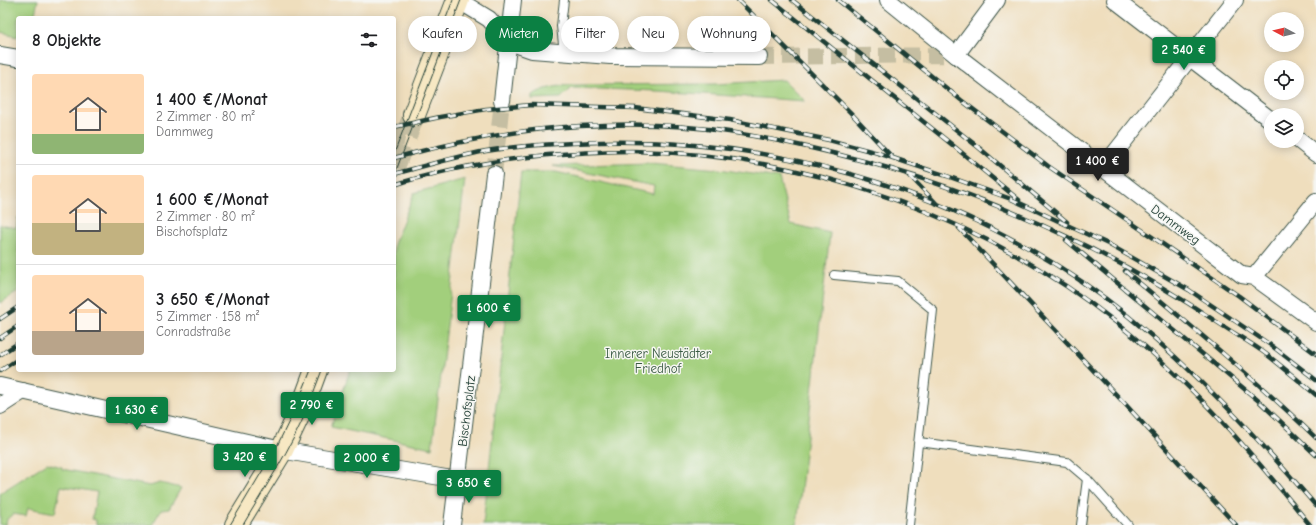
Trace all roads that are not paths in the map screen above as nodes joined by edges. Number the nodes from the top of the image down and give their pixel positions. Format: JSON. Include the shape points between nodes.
{"nodes":[{"id":1,"x":458,"y":0,"type":"edge"},
{"id":2,"x":513,"y":0,"type":"edge"},
{"id":3,"x":564,"y":0,"type":"edge"},
{"id":4,"x":888,"y":0,"type":"edge"},
{"id":5,"x":997,"y":0,"type":"edge"},
{"id":6,"x":1115,"y":0,"type":"edge"},
{"id":7,"x":1235,"y":0,"type":"edge"},
{"id":8,"x":511,"y":16,"type":"edge"},
{"id":9,"x":485,"y":17,"type":"edge"},
{"id":10,"x":508,"y":52,"type":"edge"},
{"id":11,"x":553,"y":52,"type":"edge"},
{"id":12,"x":564,"y":53,"type":"junction"},
{"id":13,"x":0,"y":55,"type":"edge"},
{"id":14,"x":956,"y":55,"type":"junction"},
{"id":15,"x":759,"y":57,"type":"tunnel mouth"},
{"id":16,"x":16,"y":58,"type":"edge"},
{"id":17,"x":1190,"y":58,"type":"junction"},
{"id":18,"x":502,"y":101,"type":"tunnel mouth"},
{"id":19,"x":414,"y":115,"type":"tunnel mouth"},
{"id":20,"x":1264,"y":115,"type":"edge"},
{"id":21,"x":1304,"y":145,"type":"edge"},
{"id":22,"x":1316,"y":154,"type":"edge"},
{"id":23,"x":1103,"y":168,"type":"junction"},
{"id":24,"x":494,"y":174,"type":"tunnel mouth"},
{"id":25,"x":1316,"y":202,"type":"edge"},
{"id":26,"x":834,"y":275,"type":"dead end"},
{"id":27,"x":1254,"y":277,"type":"junction"},
{"id":28,"x":1316,"y":322,"type":"edge"},
{"id":29,"x":315,"y":372,"type":"edge"},
{"id":30,"x":0,"y":386,"type":"edge"},
{"id":31,"x":23,"y":390,"type":"junction"},
{"id":32,"x":0,"y":406,"type":"edge"},
{"id":33,"x":919,"y":442,"type":"junction"},
{"id":34,"x":282,"y":450,"type":"junction"},
{"id":35,"x":1087,"y":479,"type":"junction"},
{"id":36,"x":458,"y":480,"type":"junction"},
{"id":37,"x":236,"y":525,"type":"edge"},
{"id":38,"x":452,"y":525,"type":"edge"},
{"id":39,"x":910,"y":525,"type":"edge"},
{"id":40,"x":1082,"y":525,"type":"edge"},
{"id":41,"x":1128,"y":525,"type":"edge"}],
"edges":[{"from":1,"to":9,"type":"street"},
{"from":1,"to":19,"type":"main road"},
{"from":2,"to":8,"type":"street"},
{"from":3,"to":12,"type":"lane","via":[[561,26]]},
{"from":4,"to":14,"type":"street","name":"Dammweg"},
{"from":5,"to":14,"type":"street"},
{"from":6,"to":17,"type":"street"},
{"from":7,"to":17,"type":"street"},
{"from":10,"to":18,"type":"street"},
{"from":11,"to":12,"type":"street"},
{"from":12,"to":15,"type":"street","via":[[610,56]]},
{"from":13,"to":16,"type":"street"},
{"from":14,"to":23,"type":"street","name":"Dammweg"},
{"from":17,"to":20,"type":"street"},
{"from":17,"to":23,"type":"street"},
{"from":21,"to":22,"type":"street"},
{"from":23,"to":27,"type":"street","name":"Dammweg","via":[[1242,275]]},
{"from":24,"to":36,"type":"street","name":"Bischofsplatz"},
{"from":25,"to":27,"type":"street"},
{"from":26,"to":33,"type":"lane","via":[[898,281],[933,310]]},
{"from":27,"to":28,"type":"street","name":"Dammweg"},
{"from":29,"to":34,"type":"main road"},
{"from":30,"to":31,"type":"street"},
{"from":31,"to":32,"type":"street"},
{"from":31,"to":34,"type":"street"},
{"from":33,"to":35,"type":"lane","via":[[1066,462]]},
{"from":33,"to":39,"type":"lane"},
{"from":34,"to":36,"type":"street"},
{"from":34,"to":37,"type":"main road"},
{"from":35,"to":40,"type":"lane"},
{"from":35,"to":41,"type":"lane"},
{"from":36,"to":38,"type":"street","name":"Bischofsplatz"}]}
